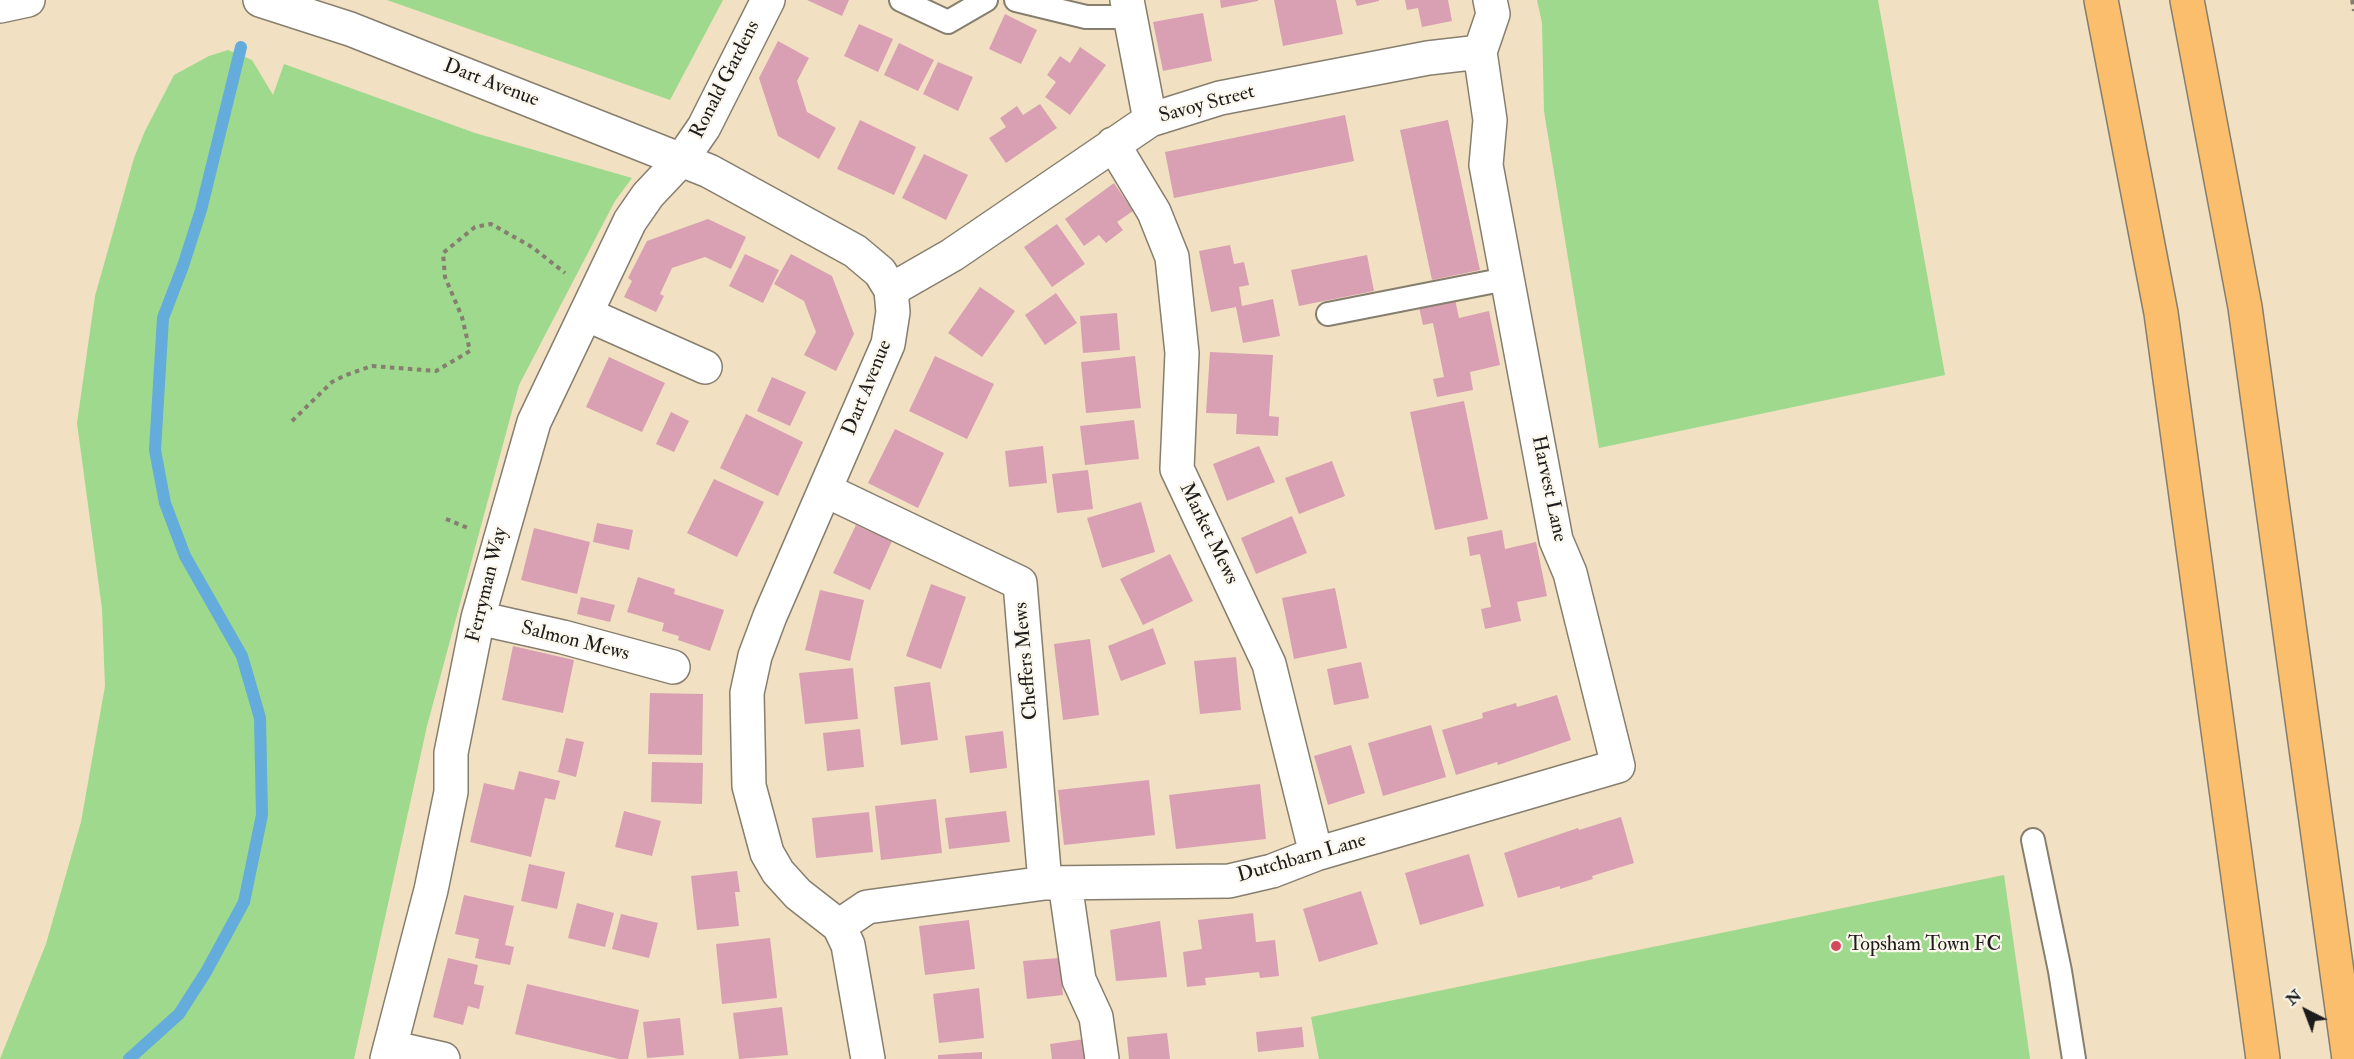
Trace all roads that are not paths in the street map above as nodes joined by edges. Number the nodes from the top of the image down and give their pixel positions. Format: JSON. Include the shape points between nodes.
{"nodes":[{"id":1,"x":28,"y":0,"type":"edge"},
{"id":2,"x":260,"y":0,"type":"edge"},
{"id":3,"x":768,"y":0,"type":"edge"},
{"id":4,"x":901,"y":0,"type":"edge"},
{"id":5,"x":986,"y":0,"type":"edge"},
{"id":6,"x":1016,"y":0,"type":"edge"},
{"id":7,"x":1490,"y":0,"type":"edge"},
{"id":8,"x":2101,"y":0,"type":"edge"},
{"id":9,"x":2187,"y":0,"type":"edge"},
{"id":10,"x":0,"y":6,"type":"edge"},
{"id":11,"x":1129,"y":9,"type":"edge"},
{"id":12,"x":1480,"y":52,"type":"junction"},
{"id":13,"x":1150,"y":120,"type":"junction"},
{"id":14,"x":1113,"y":144,"type":"junction"},
{"id":15,"x":682,"y":159,"type":"junction"},
{"id":16,"x":1506,"y":279,"type":"junction"},
{"id":17,"x":891,"y":291,"type":"junction"},
{"id":18,"x":586,"y":314,"type":"junction"},
{"id":19,"x":1328,"y":314,"type":"dead end"},
{"id":20,"x":705,"y":367,"type":"dead end"},
{"id":21,"x":825,"y":490,"type":"junction"},
{"id":22,"x":478,"y":618,"type":"junction"},
{"id":23,"x":673,"y":667,"type":"dead end"},
{"id":24,"x":1618,"y":766,"type":"joint"},
{"id":25,"x":2033,"y":840,"type":"dead end"},
{"id":26,"x":1316,"y":854,"type":"junction"},
{"id":27,"x":1055,"y":884,"type":"junction"},
{"id":28,"x":839,"y":926,"type":"junction"},
{"id":29,"x":389,"y":1053,"type":"edge"},
{"id":30,"x":443,"y":1059,"type":"edge"},
{"id":31,"x":868,"y":1059,"type":"edge"},
{"id":32,"x":1102,"y":1059,"type":"edge"},
{"id":33,"x":2074,"y":1059,"type":"edge"},
{"id":34,"x":2263,"y":1059,"type":"edge"},
{"id":35,"x":2349,"y":1059,"type":"edge"}],
"edges":[{"from":1,"to":10,"type":"street"},
{"from":2,"to":15,"type":"street","name":"Dart Avenue","via":[[350,29]]},
{"from":3,"to":15,"type":"street","name":"Ronald Gardens","via":[[704,127]]},
{"from":4,"to":5,"type":"lane","via":[[948,22]]},
{"from":6,"to":11,"type":"lane","via":[[1086,16]]},
{"from":7,"to":12,"type":"street","via":[[1494,14]]},
{"from":8,"to":34,"type":"highway","via":[[2161,313]]},
{"from":9,"to":35,"type":"highway","via":[[2245,307]]},
{"from":11,"to":13,"type":"street"},
{"from":12,"to":13,"type":"street","name":"Savoy Street","via":[[1428,58],[1220,98]]},
{"from":12,"to":16,"type":"street","name":"Harvest Lane","via":[[1490,120],[1486,165]]},
{"from":13,"to":14,"type":"street","name":"Savoy Street"},
{"from":14,"to":17,"type":"street","name":"Savoy Street","via":[[952,255]]},
{"from":14,"to":26,"type":"street","name":"Market Mews","via":[[1154,212],[1172,257],[1182,353],[1177,469],[1269,664]]},
{"from":15,"to":17,"type":"street","name":"Dart Avenue","via":[[855,251],[880,272]]},
{"from":15,"to":18,"type":"street","name":"Ferryman Way","via":[[630,221]]},
{"from":16,"to":19,"type":"lane"},
{"from":16,"to":24,"type":"street","name":"Harvest Lane","via":[[1556,540],[1570,573]]},
{"from":17,"to":21,"type":"street","name":"Dart Avenue","via":[[893,312],[888,344]]},
{"from":18,"to":20,"type":"street"},
{"from":18,"to":22,"type":"street","name":"Ferryman Way","via":[[534,422]]},
{"from":21,"to":27,"type":"street","name":"Cheffers Mews","via":[[1020,583]]},
{"from":21,"to":28,"type":"street","name":"Dart Avenue","via":[[755,656],[747,693],[747,751],[749,786],[767,853],[798,894]]},
{"from":22,"to":23,"type":"street","name":"Salmon Mews"},
{"from":22,"to":29,"type":"street","name":"Ferryman Way","via":[[451,753],[451,792],[431,890]]},
{"from":24,"to":26,"type":"street","name":"Dutchbarn Lane"},
{"from":25,"to":33,"type":"lane"},
{"from":26,"to":27,"type":"street","name":"Dutchbarn Lane","via":[[1229,880]]},
{"from":27,"to":28,"type":"street","name":"Dutchbarn Lane","via":[[867,907]]},
{"from":27,"to":32,"type":"street","via":[[1079,980],[1096,1017]]},
{"from":28,"to":31,"type":"street","name":"Dart Avenue","via":[[848,945]]},
{"from":29,"to":30,"type":"street","name":"Ferryman Way"}]}
